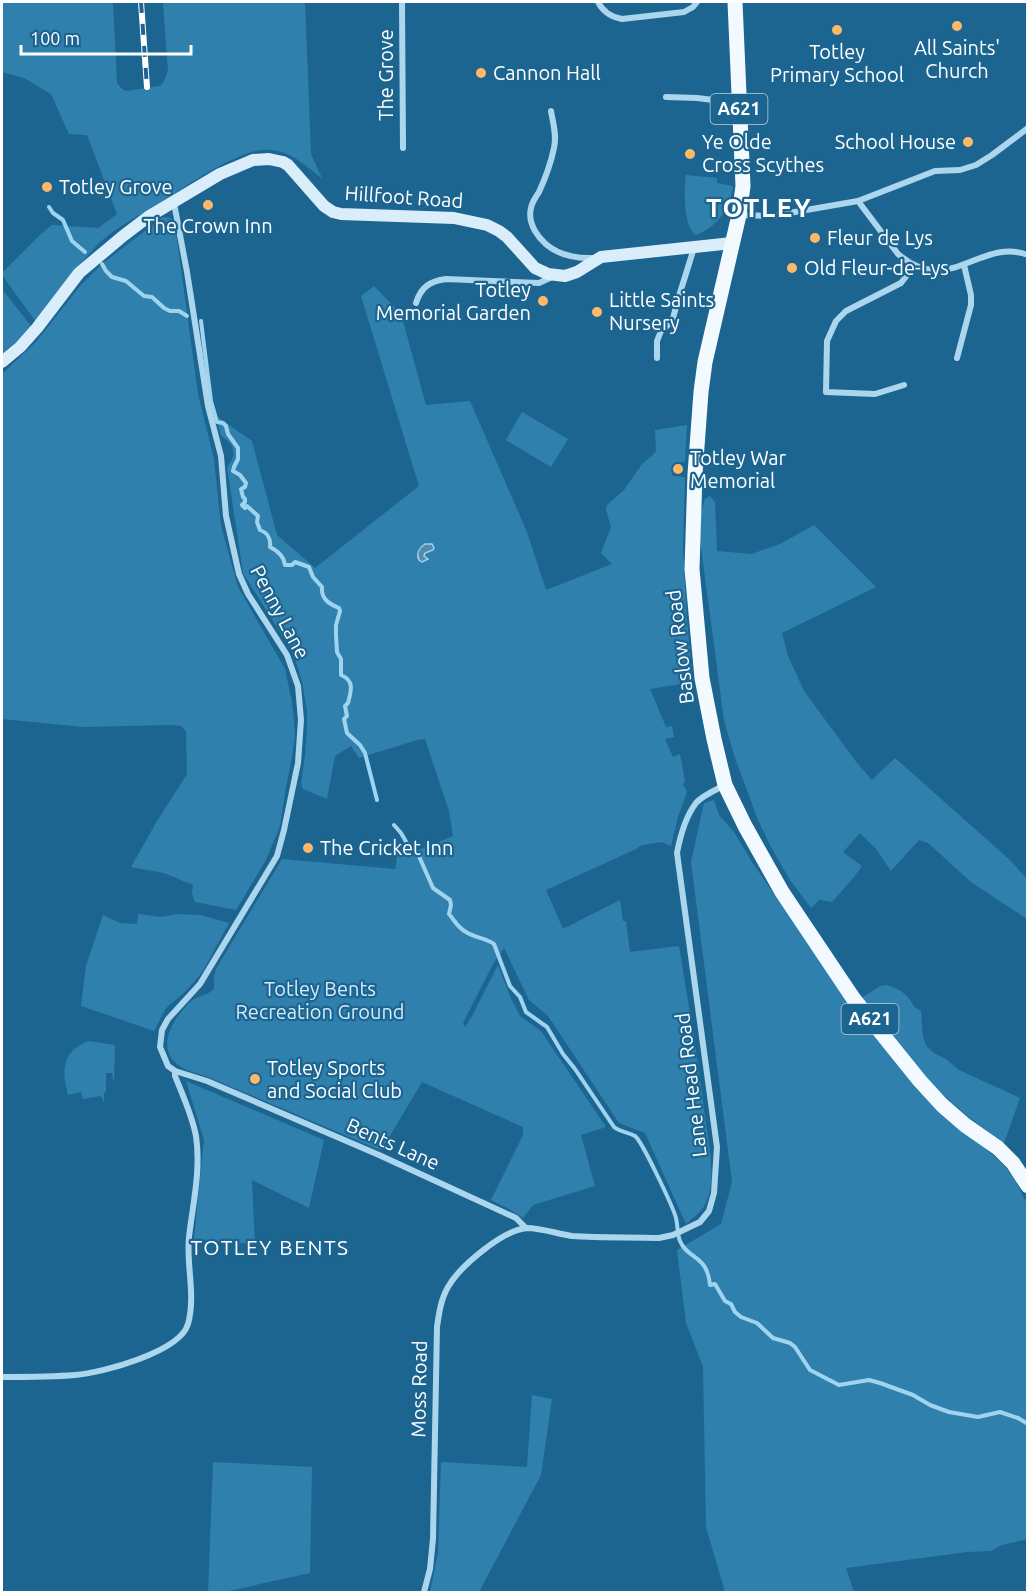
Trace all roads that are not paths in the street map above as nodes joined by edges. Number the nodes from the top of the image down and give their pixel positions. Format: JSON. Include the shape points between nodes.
{"nodes":[{"id":1,"x":402,"y":2,"type":"edge"},
{"id":2,"x":598,"y":2,"type":"edge"},
{"id":3,"x":697,"y":2,"type":"edge"},
{"id":4,"x":735,"y":2,"type":"edge"},
{"id":5,"x":666,"y":97,"type":"dead end"},
{"id":6,"x":739,"y":103,"type":"junction"},
{"id":7,"x":551,"y":111,"type":"dead end"},
{"id":8,"x":1028,"y":128,"type":"edge"},
{"id":9,"x":403,"y":148,"type":"dead end"},
{"id":10,"x":858,"y":201,"type":"junction"},
{"id":11,"x":174,"y":203,"type":"junction"},
{"id":12,"x":739,"y":215,"type":"junction"},
{"id":13,"x":732,"y":243,"type":"junction"},
{"id":14,"x":694,"y":248,"type":"junction"},
{"id":15,"x":1028,"y":255,"type":"edge"},
{"id":16,"x":601,"y":257,"type":"junction"},
{"id":17,"x":964,"y":265,"type":"junction"},
{"id":18,"x":914,"y":266,"type":"junction"},
{"id":19,"x":555,"y":276,"type":"junction"},
{"id":20,"x":416,"y":303,"type":"dead end"},
{"id":21,"x":657,"y":358,"type":"dead end"},
{"id":22,"x":957,"y":358,"type":"dead end"},
{"id":23,"x":2,"y":362,"type":"edge"},
{"id":24,"x":904,"y":385,"type":"dead end"},
{"id":25,"x":725,"y":785,"type":"junction"},
{"id":26,"x":175,"y":1071,"type":"junction"},
{"id":27,"x":1028,"y":1186,"type":"edge"},
{"id":28,"x":526,"y":1228,"type":"junction"},
{"id":29,"x":2,"y":1377,"type":"edge"},
{"id":30,"x":424,"y":1593,"type":"edge"}],
"edges":[{"from":1,"to":9,"type":"street","name":"The Grove"},
{"from":2,"to":3,"type":"street","via":[[609,15],[622,19],[684,12]]},
{"from":4,"to":6,"type":"main road","name":"Baslow Road","number":"A621"},
{"from":5,"to":6,"type":"street"},
{"from":6,"to":12,"type":"main road","name":"Baslow Road","number":"A621","via":[[744,175]]},
{"from":7,"to":16,"type":"street","via":[[555,146],[531,206],[531,221],[540,239],[554,251],[581,258]]},
{"from":8,"to":10,"type":"street","via":[[976,165],[935,171]]},
{"from":10,"to":12,"type":"street","via":[[772,216]]},
{"from":10,"to":18,"type":"street","via":[[898,254]]},
{"from":11,"to":19,"type":"street","name":"Hillfoot Road","via":[[220,174],[253,160],[276,160],[288,165],[333,212],[454,218],[487,225],[507,237],[535,268]]},
{"from":11,"to":23,"type":"street","name":"Hillfoot Road","via":[[148,217],[79,273],[38,328]]},
{"from":11,"to":26,"type":"street","name":"Penny Lane","via":[[239,574],[287,655],[298,687],[301,720],[298,763],[277,856],[200,984],[168,1018],[162,1030],[160,1047],[168,1066]]},
{"from":12,"to":13,"type":"main road","name":"Baslow Road","number":"A621"},
{"from":13,"to":14,"type":"street"},
{"from":13,"to":25,"type":"main road","name":"Baslow Road","number":"A621","via":[[701,392],[692,569],[702,678]]},
{"from":14,"to":16,"type":"street"},
{"from":14,"to":21,"type":"street","via":[[673,318],[657,341]]},
{"from":15,"to":17,"type":"street","via":[[1001,251]]},
{"from":16,"to":19,"type":"street","via":[[577,272]]},
{"from":17,"to":18,"type":"street","via":[[940,270]]},
{"from":17,"to":22,"type":"street","via":[[971,305]]},
{"from":18,"to":24,"type":"street","via":[[901,283],[841,315],[827,341],[826,392],[874,394]]},
{"from":19,"to":20,"type":"street","via":[[539,283],[438,280],[421,290]]},
{"from":25,"to":27,"type":"main road","name":"Baslow Road","number":"A621","via":[[782,892],[853,998],[942,1105],[1013,1162]]},
{"from":25,"to":28,"type":"street","name":"Lane Head Road","via":[[696,803],[677,853],[717,1147],[711,1207],[700,1222],[659,1238],[572,1236]]},
{"from":26,"to":28,"type":"street","name":"Bents Lane","via":[[379,1155],[516,1218]]},
{"from":26,"to":29,"type":"street","name":"Penny Lane","via":[[190,1113],[198,1157],[189,1240],[191,1301],[186,1329],[155,1353],[107,1369],[77,1375]]},
{"from":28,"to":30,"type":"street","name":"Moss Road","via":[[480,1252],[452,1281],[440,1309],[433,1539]]}]}
